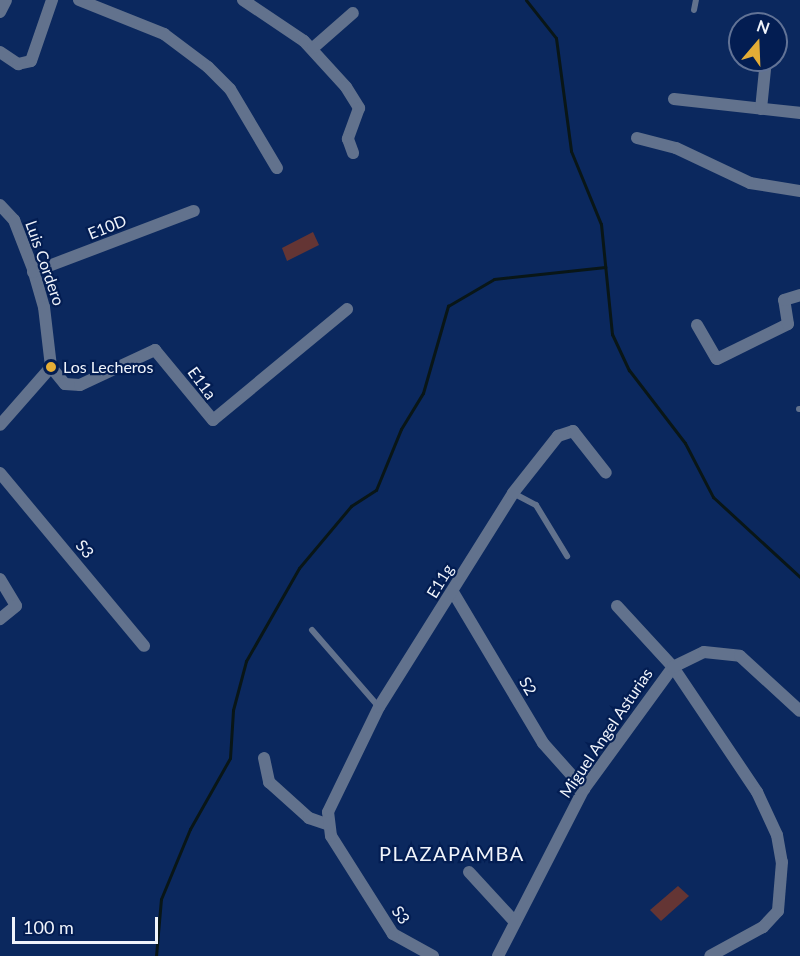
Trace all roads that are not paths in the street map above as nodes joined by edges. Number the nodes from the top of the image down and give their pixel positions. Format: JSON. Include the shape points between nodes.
{"nodes":[{"id":1,"x":6,"y":0,"type":"edge"},
{"id":2,"x":52,"y":0,"type":"edge"},
{"id":3,"x":79,"y":0,"type":"edge"},
{"id":4,"x":243,"y":0,"type":"edge"},
{"id":5,"x":696,"y":0,"type":"edge"},
{"id":6,"x":694,"y":10,"type":"dead end"},
{"id":7,"x":0,"y":12,"type":"edge"},
{"id":8,"x":353,"y":13,"type":"dead end"},
{"id":9,"x":313,"y":48,"type":"junction"},
{"id":10,"x":0,"y":52,"type":"edge"},
{"id":11,"x":765,"y":72,"type":"edge"},
{"id":12,"x":674,"y":99,"type":"dead end"},
{"id":13,"x":761,"y":109,"type":"junction"},
{"id":14,"x":800,"y":113,"type":"edge"},
{"id":15,"x":637,"y":138,"type":"dead end"},
{"id":16,"x":353,"y":153,"type":"dead end"},
{"id":17,"x":276,"y":168,"type":"dead end"},
{"id":18,"x":800,"y":191,"type":"edge"},
{"id":19,"x":0,"y":205,"type":"edge"},
{"id":20,"x":194,"y":212,"type":"dead end"},
{"id":21,"x":33,"y":272,"type":"junction"},
{"id":22,"x":800,"y":295,"type":"edge"},
{"id":23,"x":348,"y":309,"type":"dead end"},
{"id":24,"x":697,"y":325,"type":"dead end"},
{"id":25,"x":51,"y":367,"type":"junction"},
{"id":26,"x":0,"y":425,"type":"edge"},
{"id":27,"x":0,"y":473,"type":"edge"},
{"id":28,"x":606,"y":473,"type":"dead end"},
{"id":29,"x":513,"y":493,"type":"junction"},
{"id":30,"x":567,"y":556,"type":"dead end"},
{"id":31,"x":0,"y":579,"type":"edge"},
{"id":32,"x":453,"y":592,"type":"junction"},
{"id":33,"x":617,"y":606,"type":"dead end"},
{"id":34,"x":0,"y":620,"type":"edge"},
{"id":35,"x":312,"y":630,"type":"dead end"},
{"id":36,"x":144,"y":646,"type":"dead end"},
{"id":37,"x":673,"y":668,"type":"junction"},
{"id":38,"x":379,"y":707,"type":"junction"},
{"id":39,"x":800,"y":711,"type":"edge"},
{"id":40,"x":264,"y":758,"type":"dead end"},
{"id":41,"x":584,"y":789,"type":"junction"},
{"id":42,"x":327,"y":818,"type":"junction"},
{"id":43,"x":469,"y":872,"type":"dead end"},
{"id":44,"x":515,"y":922,"type":"junction"},
{"id":45,"x":433,"y":956,"type":"edge"},
{"id":46,"x":498,"y":956,"type":"edge"},
{"id":47,"x":710,"y":956,"type":"edge"}],
"edges":[{"from":1,"to":7,"type":"street"},
{"from":2,"to":10,"type":"street","via":[[31,61],[18,64]]},
{"from":3,"to":17,"type":"street","via":[[180,43],[230,89]]},
{"from":4,"to":9,"type":"street"},
{"from":5,"to":6,"type":"lane"},
{"from":8,"to":9,"type":"street"},
{"from":9,"to":16,"type":"street","via":[[359,108],[348,139]]},
{"from":11,"to":13,"type":"street"},
{"from":12,"to":13,"type":"street"},
{"from":13,"to":14,"type":"street"},
{"from":15,"to":18,"type":"street","via":[[676,148],[750,183]]},
{"from":19,"to":21,"type":"street","name":"Luis Cordero","via":[[14,220]]},
{"from":20,"to":21,"type":"street","name":"E10D"},
{"from":21,"to":25,"type":"street","name":"Luis Cordero","via":[[44,307]]},
{"from":22,"to":24,"type":"street","via":[[784,300],[788,324],[717,359]]},
{"from":23,"to":25,"type":"street","name":"E11a","via":[[213,420],[155,350],[80,385],[65,384]]},
{"from":25,"to":26,"type":"street"},
{"from":27,"to":36,"type":"street","name":"S3"},
{"from":28,"to":29,"type":"street","name":"E11g","via":[[567,429]]},
{"from":29,"to":30,"type":"lane","via":[[536,505]]},
{"from":29,"to":32,"type":"street","name":"E11g"},
{"from":31,"to":34,"type":"street","via":[[16,606]]},
{"from":32,"to":38,"type":"street","name":"E11g"},
{"from":32,"to":41,"type":"street","name":"S2","via":[[543,743]]},
{"from":33,"to":37,"type":"street"},
{"from":35,"to":38,"type":"lane"},
{"from":37,"to":39,"type":"street","name":"Miguel Angel Asturias","via":[[704,652],[741,656]]},
{"from":37,"to":41,"type":"street","name":"Miguel Angel Asturias"},
{"from":37,"to":47,"type":"street","via":[[757,792],[782,862],[782,894],[771,921]]},
{"from":38,"to":42,"type":"street","name":"E11g"},
{"from":40,"to":42,"type":"street","via":[[269,782],[309,818]]},
{"from":41,"to":44,"type":"street","name":"Miguel Angel Asturias"},
{"from":42,"to":45,"type":"street","name":"S3","via":[[393,934]]},
{"from":43,"to":44,"type":"street"},
{"from":44,"to":46,"type":"street","name":"Miguel Angel Asturias"}]}
